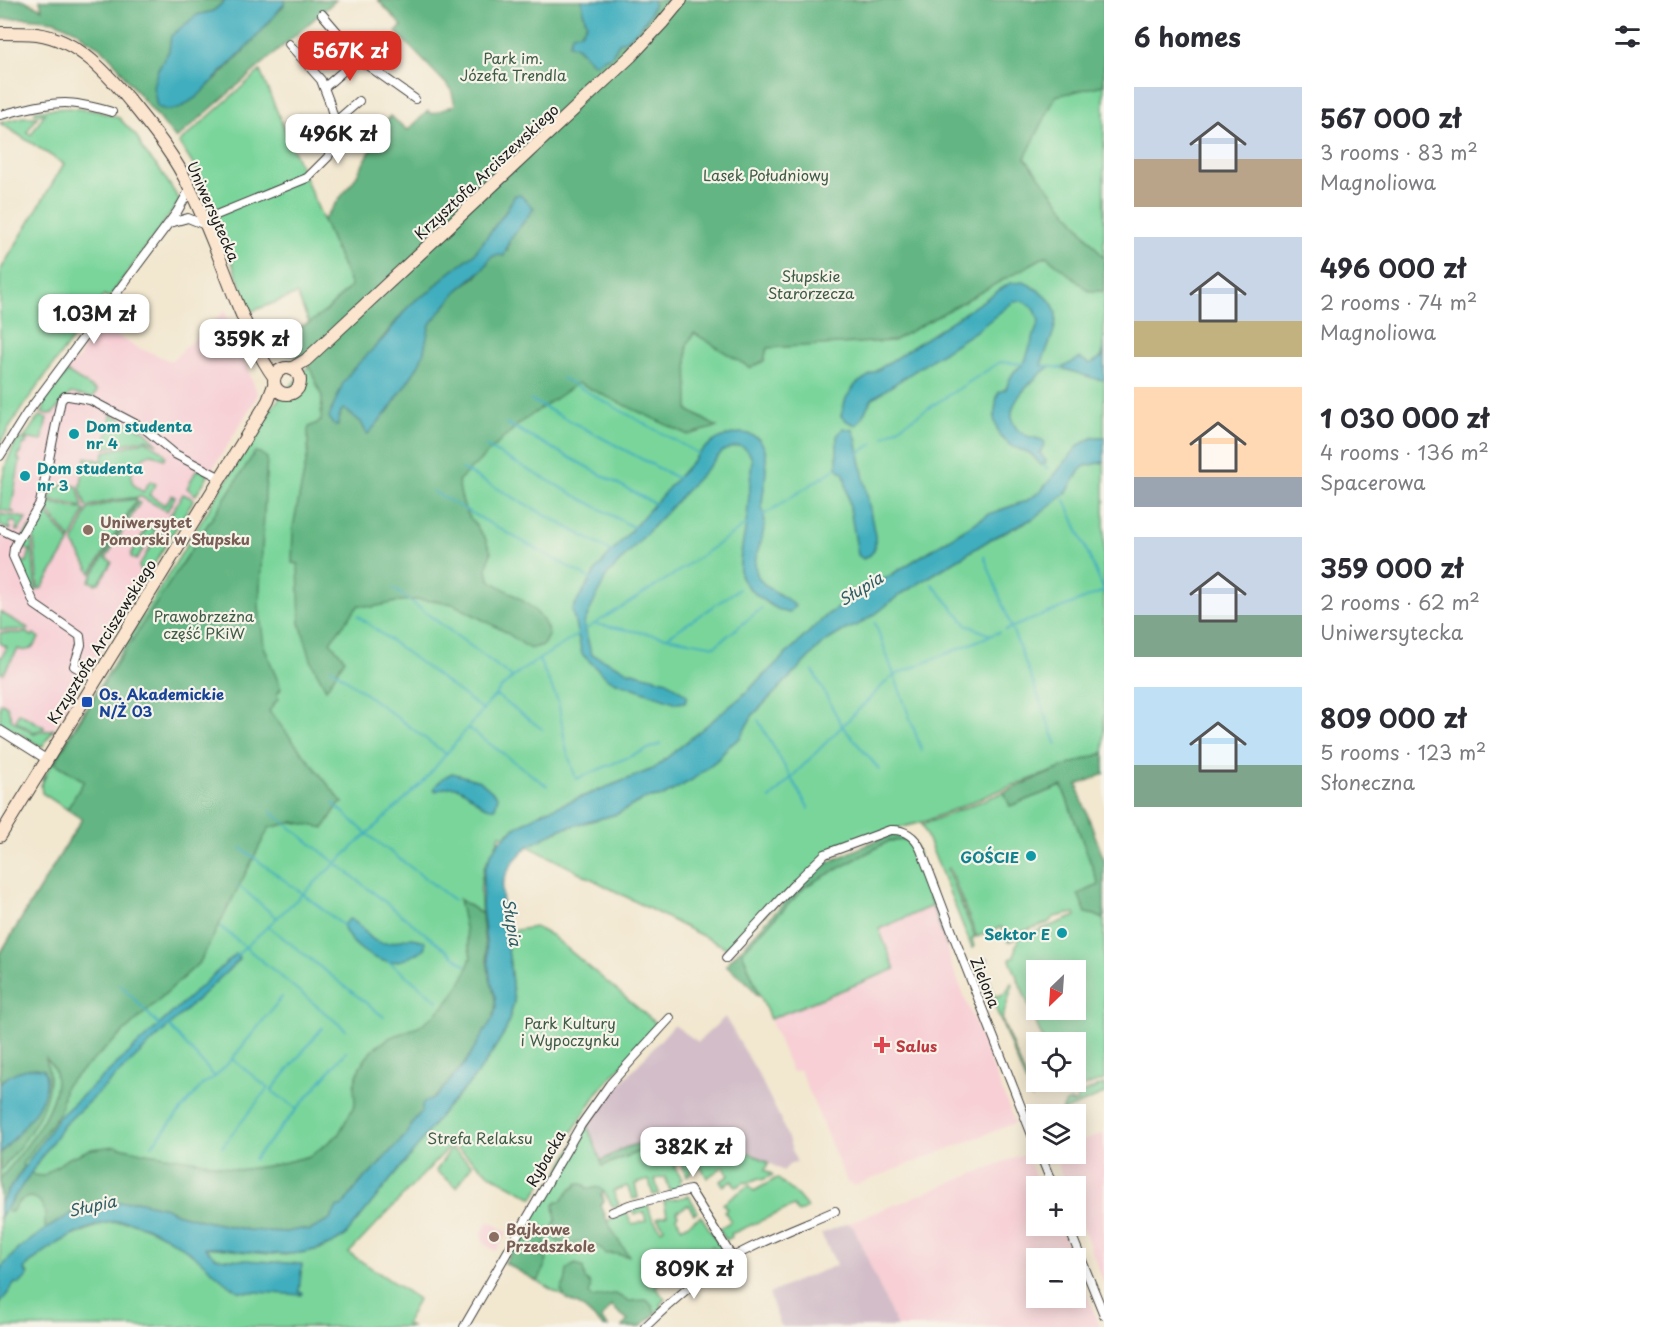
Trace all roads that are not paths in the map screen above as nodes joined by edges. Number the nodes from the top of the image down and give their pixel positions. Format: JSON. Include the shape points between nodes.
{"nodes":[{"id":1,"x":681,"y":0,"type":"edge"},
{"id":2,"x":322,"y":14,"type":"dead end"},
{"id":3,"x":0,"y":33,"type":"edge"},
{"id":4,"x":289,"y":44,"type":"dead end"},
{"id":5,"x":359,"y":57,"type":"junction"},
{"id":6,"x":325,"y":87,"type":"junction"},
{"id":7,"x":415,"y":99,"type":"dead end"},
{"id":8,"x":359,"y":101,"type":"dead end"},
{"id":9,"x":112,"y":112,"type":"dead end"},
{"id":10,"x":0,"y":115,"type":"edge"},
{"id":11,"x":335,"y":122,"type":"junction"},
{"id":12,"x":190,"y":189,"type":"junction"},
{"id":13,"x":205,"y":222,"type":"junction"},
{"id":14,"x":169,"y":223,"type":"junction"},
{"id":15,"x":284,"y":378,"type":"junction"},
{"id":16,"x":0,"y":456,"type":"edge"},
{"id":17,"x":219,"y":477,"type":"junction"},
{"id":18,"x":0,"y":529,"type":"edge"},
{"id":19,"x":19,"y":538,"type":"junction"},
{"id":20,"x":96,"y":679,"type":"junction"},
{"id":21,"x":0,"y":730,"type":"edge"},
{"id":22,"x":46,"y":759,"type":"junction"},
{"id":23,"x":0,"y":836,"type":"edge"},
{"id":24,"x":726,"y":958,"type":"dead end"},
{"id":25,"x":670,"y":1018,"type":"dead end"},
{"id":26,"x":1026,"y":1120,"type":"edge"},
{"id":27,"x":835,"y":1211,"type":"dead end"},
{"id":28,"x":612,"y":1212,"type":"dead end"},
{"id":29,"x":1072,"y":1236,"type":"edge"},
{"id":30,"x":732,"y":1257,"type":"junction"},
{"id":31,"x":1104,"y":1315,"type":"edge"},
{"id":32,"x":464,"y":1327,"type":"edge"},
{"id":33,"x":645,"y":1327,"type":"edge"}],
"edges":[{"from":1,"to":15,"type":"street","name":"Krzysztofa Arciszewskiego","via":[[631,56]]},
{"from":2,"to":5,"type":"street"},
{"from":3,"to":12,"type":"street","name":"Uniwersytecka","via":[[38,34],[62,42],[110,76],[168,149]]},
{"from":4,"to":6,"type":"street"},
{"from":5,"to":6,"type":"street"},
{"from":5,"to":7,"type":"street"},
{"from":6,"to":11,"type":"street"},
{"from":8,"to":11,"type":"street"},
{"from":9,"to":10,"type":"street","via":[[65,103]]},
{"from":11,"to":13,"type":"street","via":[[328,157],[307,178]]},
{"from":12,"to":13,"type":"street","name":"Uniwersytecka"},
{"from":12,"to":14,"type":"street"},
{"from":13,"to":14,"type":"street","via":[[188,218]]},
{"from":13,"to":15,"type":"street","name":"Uniwersytecka","via":[[264,364]]},
{"from":14,"to":16,"type":"street","via":[[27,412]]},
{"from":15,"to":17,"type":"street","name":"Krzysztofa Arciszewskiego"},
{"from":17,"to":19,"type":"street","via":[[175,454],[150,432],[124,417],[90,400],[65,396],[58,406],[40,503]]},
{"from":17,"to":20,"type":"street","name":"Krzysztofa Arciszewskiego"},
{"from":18,"to":19,"type":"street"},
{"from":19,"to":20,"type":"street","via":[[13,556],[31,598],[38,608],[80,636],[74,666]]},
{"from":20,"to":22,"type":"street","name":"Krzysztofa Arciszewskiego"},
{"from":21,"to":22,"type":"street"},
{"from":22,"to":23,"type":"street","name":"Krzysztofa Arciszewskiego"},
{"from":24,"to":26,"type":"street","name":"Zielona","via":[[825,854],[890,830],[906,832],[921,850]]},
{"from":25,"to":32,"type":"street","name":"Rybacka","via":[[596,1102]]},
{"from":27,"to":30,"type":"street"},
{"from":28,"to":30,"type":"street","via":[[690,1190]]},
{"from":29,"to":31,"type":"street"},
{"from":30,"to":33,"type":"street","via":[[698,1280]]}]}
